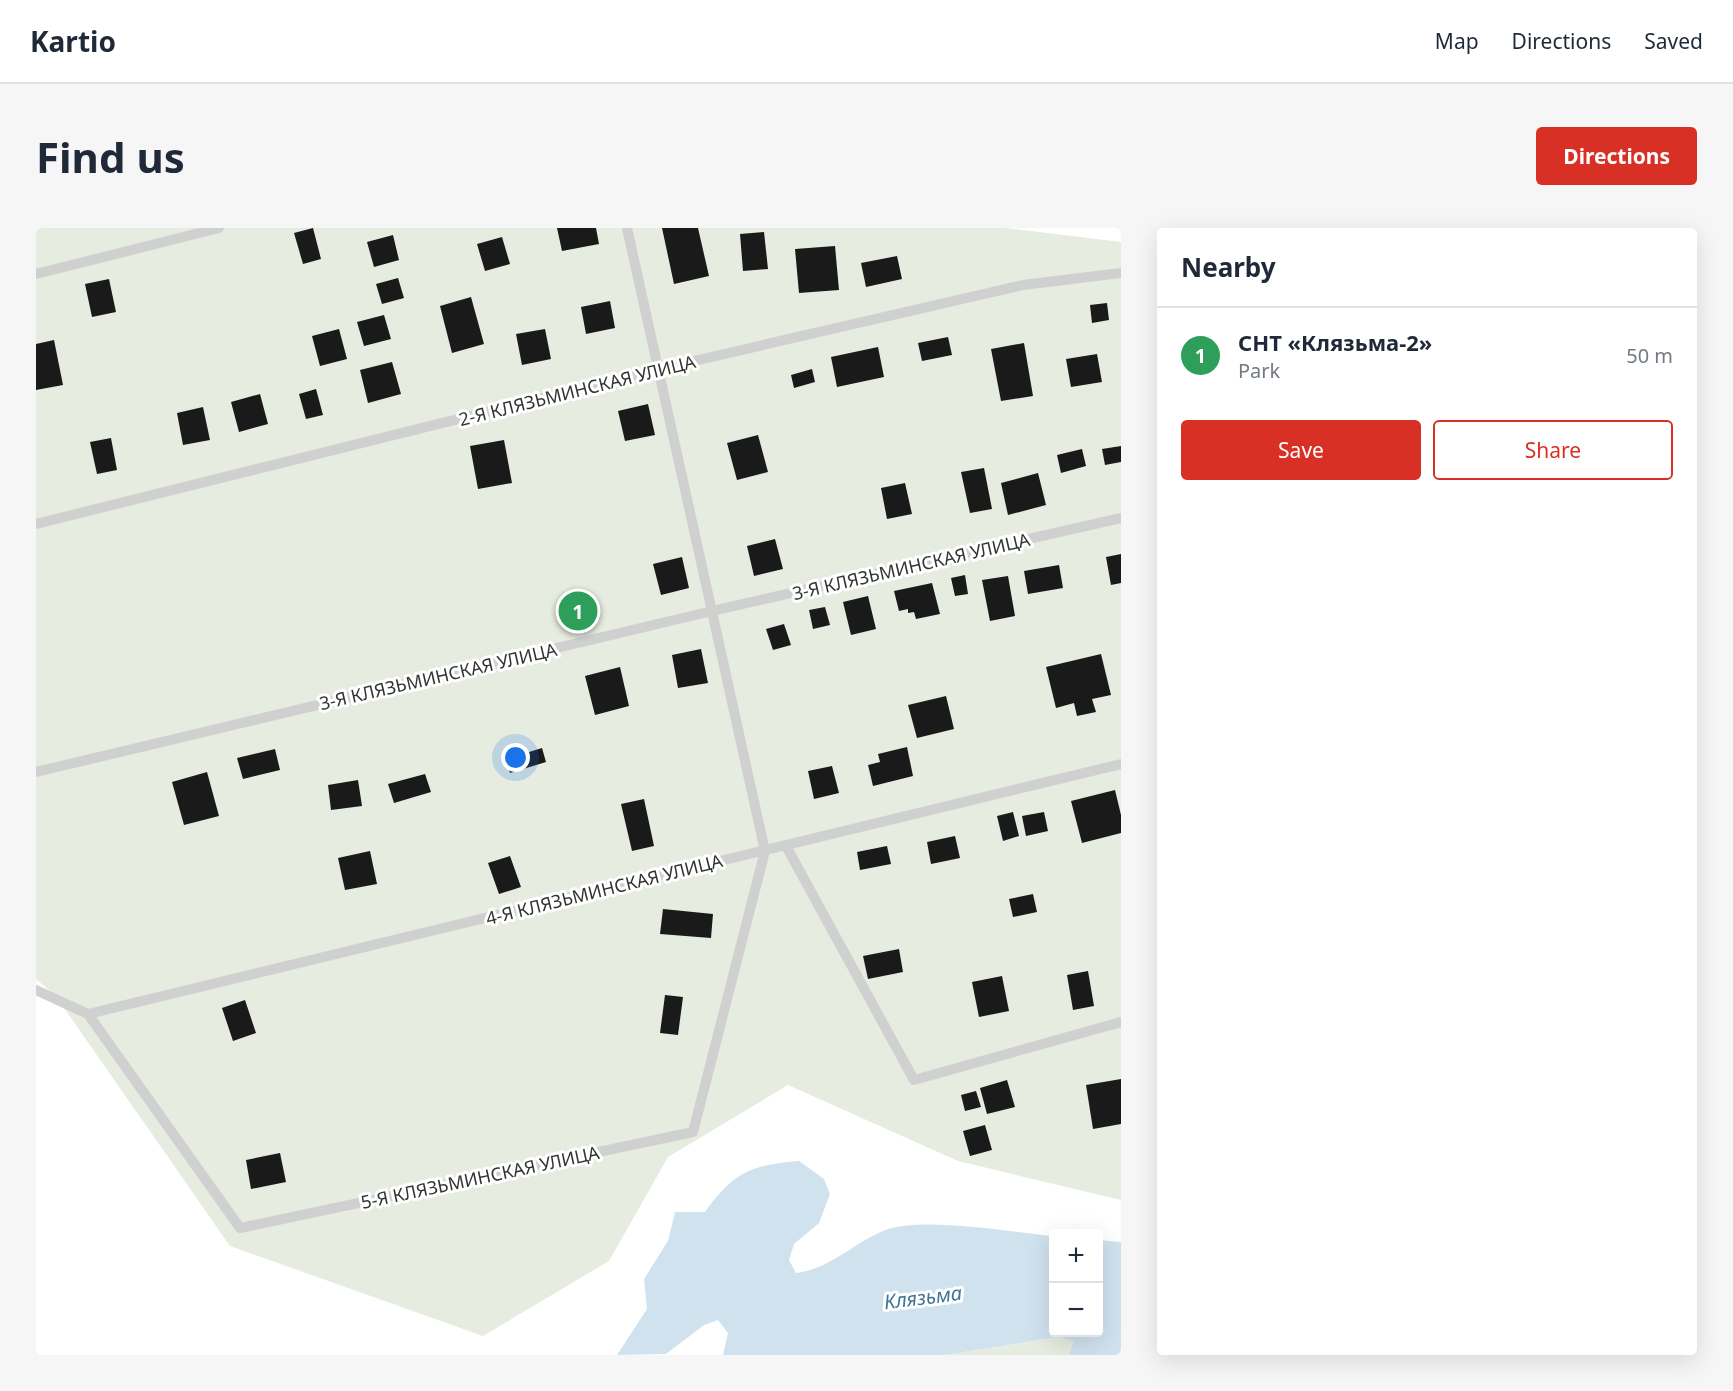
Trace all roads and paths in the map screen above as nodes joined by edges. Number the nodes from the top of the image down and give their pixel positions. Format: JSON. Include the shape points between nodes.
{"nodes":[{"id":1,"x":219,"y":228,"type":"edge"},
{"id":2,"x":628,"y":228,"type":"edge"},
{"id":3,"x":1121,"y":273,"type":"edge"},
{"id":4,"x":36,"y":274,"type":"edge"},
{"id":5,"x":659,"y":369,"type":"junction"},
{"id":6,"x":1121,"y":518,"type":"edge"},
{"id":7,"x":36,"y":524,"type":"edge"},
{"id":8,"x":712,"y":611,"type":"junction"},
{"id":9,"x":1121,"y":764,"type":"edge"},
{"id":10,"x":36,"y":772,"type":"edge"},
{"id":11,"x":786,"y":846,"type":"junction"},
{"id":12,"x":765,"y":851,"type":"junction"},
{"id":13,"x":36,"y":990,"type":"edge"},
{"id":14,"x":88,"y":1014,"type":"junction"},
{"id":15,"x":1121,"y":1022,"type":"edge"}],
"edges":[{"from":1,"to":4,"type":"lane"},
{"from":2,"to":5,"type":"lane"},
{"from":3,"to":5,"type":"lane","name":"2-Я КЛЯЗЬМИНСКАЯ УЛИЦА","via":[[1023,285]]},
{"from":5,"to":7,"type":"lane","name":"2-Я КЛЯЗЬМИНСКАЯ УЛИЦА"},
{"from":5,"to":8,"type":"lane"},
{"from":6,"to":8,"type":"lane","name":"3-Я КЛЯЗЬМИНСКАЯ УЛИЦА"},
{"from":8,"to":10,"type":"lane","name":"3-Я КЛЯЗЬМИНСКАЯ УЛИЦА"},
{"from":8,"to":12,"type":"lane"},
{"from":9,"to":11,"type":"lane","name":"4-Я КЛЯЗЬМИНСКАЯ УЛИЦА"},
{"from":11,"to":12,"type":"lane","name":"4-Я КЛЯЗЬМИНСКАЯ УЛИЦА"},
{"from":11,"to":15,"type":"lane","via":[[914,1080]]},
{"from":12,"to":14,"type":"lane","name":"4-Я КЛЯЗЬМИНСКАЯ УЛИЦА"},
{"from":12,"to":14,"type":"lane","name":"5-Я КЛЯЗЬМИНСКАЯ УЛИЦА","via":[[693,1132],[240,1228]]},
{"from":13,"to":14,"type":"lane"}]}
